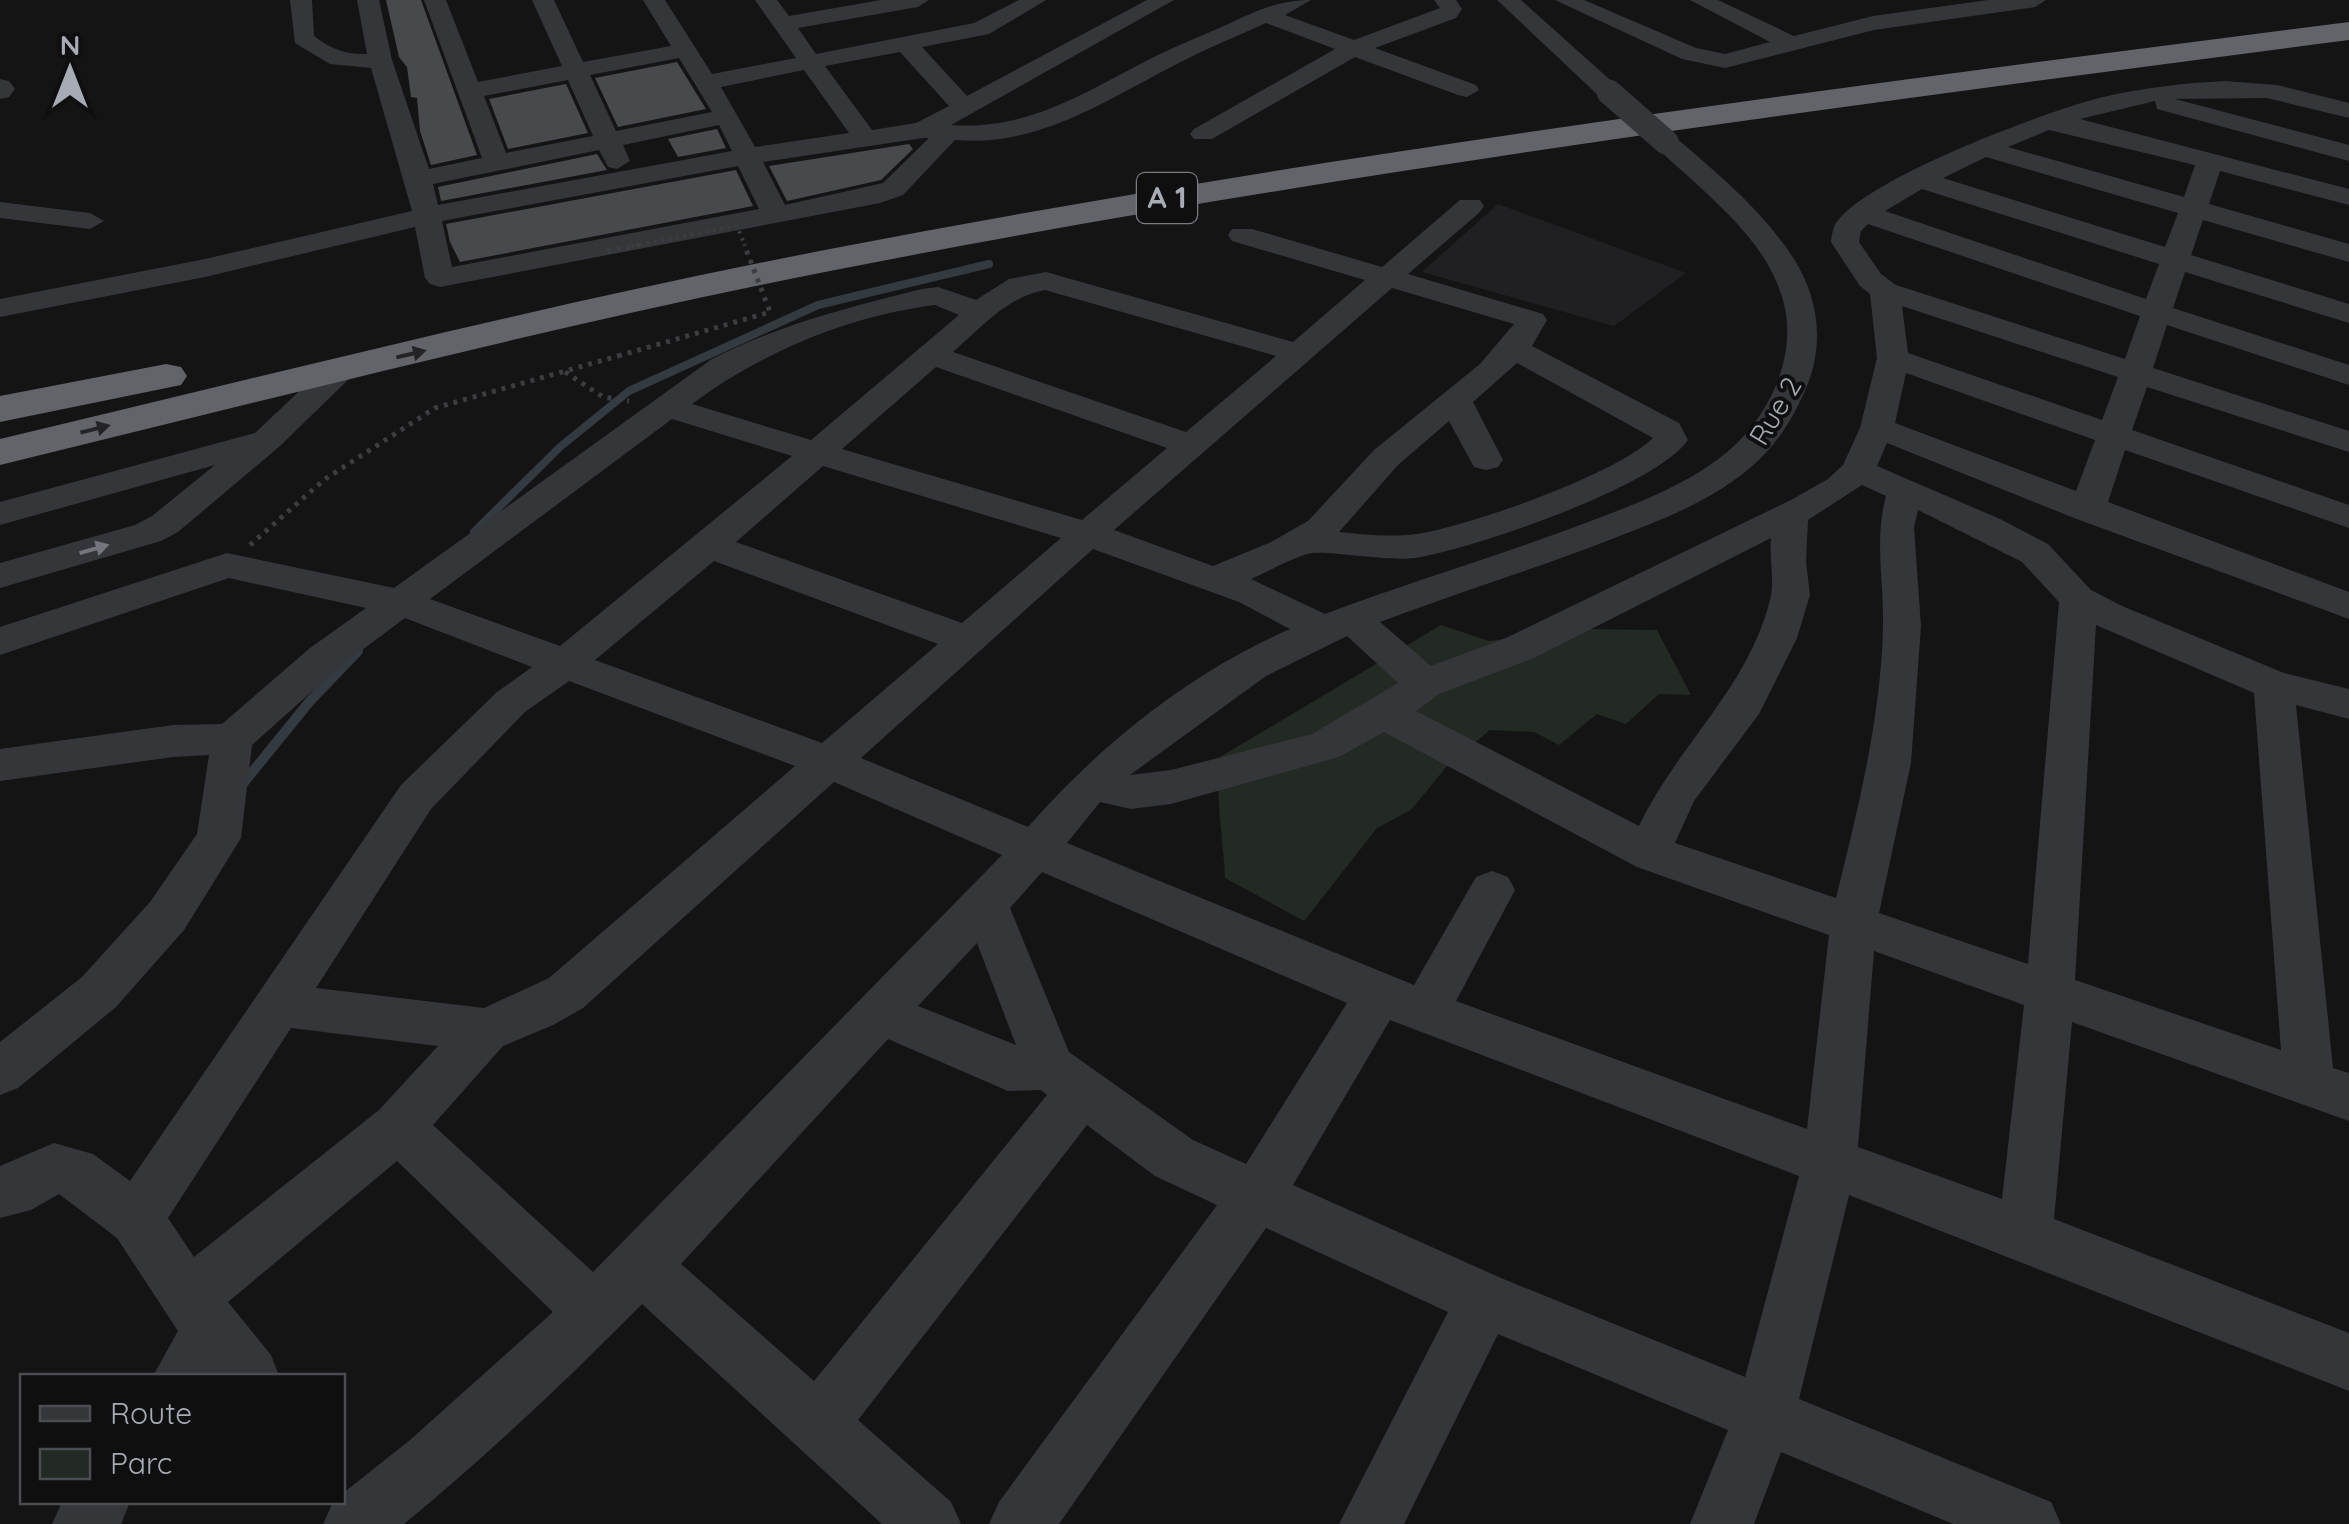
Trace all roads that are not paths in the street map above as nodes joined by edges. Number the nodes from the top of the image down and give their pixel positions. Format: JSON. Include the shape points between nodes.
{"nodes":[{"id":1,"x":301,"y":0,"type":"edge"},
{"id":2,"x":371,"y":0,"type":"edge"},
{"id":3,"x":435,"y":0,"type":"edge"},
{"id":4,"x":543,"y":0,"type":"edge"},
{"id":5,"x":685,"y":0,"type":"edge"},
{"id":6,"x":766,"y":0,"type":"edge"},
{"id":7,"x":918,"y":0,"type":"edge"},
{"id":8,"x":1035,"y":0,"type":"edge"},
{"id":9,"x":1163,"y":0,"type":"edge"},
{"id":10,"x":1300,"y":0,"type":"edge"},
{"id":11,"x":1446,"y":0,"type":"edge"},
{"id":12,"x":1508,"y":0,"type":"edge"},
{"id":13,"x":1566,"y":0,"type":"edge"},
{"id":14,"x":1701,"y":0,"type":"edge"},
{"id":15,"x":655,"y":2,"type":"edge"},
{"id":16,"x":2045,"y":2,"type":"edge"},
{"id":17,"x":1952,"y":5,"type":"edge"},
{"id":18,"x":1843,"y":8,"type":"dead end"},
{"id":19,"x":1264,"y":14,"type":"junction"},
{"id":20,"x":2349,"y":19,"type":"edge"},
{"id":21,"x":784,"y":24,"type":"junction"},
{"id":22,"x":1873,"y":24,"type":"junction"},
{"id":23,"x":2349,"y":31,"type":"edge"},
{"id":24,"x":1104,"y":32,"type":"junction"},
{"id":25,"x":1790,"y":43,"type":"junction"},
{"id":26,"x":906,"y":44,"type":"junction"},
{"id":27,"x":1354,"y":48,"type":"junction"},
{"id":28,"x":686,"y":50,"type":"junction"},
{"id":29,"x":1168,"y":59,"type":"junction"},
{"id":30,"x":380,"y":60,"type":"junction"},
{"id":31,"x":811,"y":62,"type":"junction"},
{"id":32,"x":578,"y":72,"type":"junction"},
{"id":33,"x":707,"y":82,"type":"junction"},
{"id":34,"x":1467,"y":90,"type":"dead end"},
{"id":35,"x":469,"y":91,"type":"junction"},
{"id":36,"x":2264,"y":91,"type":"junction"},
{"id":37,"x":2134,"y":96,"type":"junction"},
{"id":38,"x":966,"y":109,"type":"junction"},
{"id":39,"x":2349,"y":111,"type":"edge"},
{"id":40,"x":728,"y":116,"type":"junction"},
{"id":41,"x":2223,"y":119,"type":"junction"},
{"id":42,"x":2044,"y":122,"type":"junction"},
{"id":43,"x":935,"y":132,"type":"junction"},
{"id":44,"x":1202,"y":134,"type":"dead end"},
{"id":45,"x":608,"y":138,"type":"junction"},
{"id":46,"x":866,"y":138,"type":"junction"},
{"id":47,"x":1983,"y":148,"type":"junction"},
{"id":48,"x":2349,"y":154,"type":"edge"},
{"id":49,"x":749,"y":156,"type":"junction"},
{"id":50,"x":2210,"y":160,"type":"junction"},
{"id":51,"x":497,"y":162,"type":"junction"},
{"id":52,"x":419,"y":179,"type":"junction"},
{"id":53,"x":625,"y":180,"type":"junction"},
{"id":54,"x":1920,"y":180,"type":"junction"},
{"id":55,"x":2349,"y":198,"type":"edge"},
{"id":56,"x":1470,"y":206,"type":"dead end"},
{"id":57,"x":2194,"y":207,"type":"junction"},
{"id":58,"x":0,"y":210,"type":"edge"},
{"id":59,"x":1863,"y":212,"type":"junction"},
{"id":60,"x":426,"y":216,"type":"junction"},
{"id":61,"x":777,"y":217,"type":"junction"},
{"id":62,"x":90,"y":220,"type":"dead end"},
{"id":63,"x":1242,"y":235,"type":"dead end"},
{"id":64,"x":654,"y":238,"type":"junction"},
{"id":65,"x":2349,"y":254,"type":"edge"},
{"id":66,"x":2175,"y":260,"type":"junction"},
{"id":67,"x":1392,"y":276,"type":"junction"},
{"id":68,"x":1885,"y":291,"type":"junction"},
{"id":69,"x":0,"y":308,"type":"edge"},
{"id":70,"x":2157,"y":311,"type":"junction"},
{"id":71,"x":980,"y":312,"type":"junction"},
{"id":72,"x":2349,"y":314,"type":"edge"},
{"id":73,"x":1512,"y":348,"type":"junction"},
{"id":74,"x":1302,"y":354,"type":"junction"},
{"id":75,"x":932,"y":355,"type":"junction"},
{"id":76,"x":1893,"y":358,"type":"junction"},
{"id":77,"x":340,"y":370,"type":"junction"},
{"id":78,"x":2136,"y":371,"type":"junction"},
{"id":79,"x":2349,"y":375,"type":"edge"},
{"id":80,"x":1456,"y":402,"type":"junction"},
{"id":81,"x":0,"y":408,"type":"edge"},
{"id":82,"x":669,"y":408,"type":"junction"},
{"id":83,"x":1877,"y":428,"type":"junction"},
{"id":84,"x":2113,"y":436,"type":"junction"},
{"id":85,"x":268,"y":440,"type":"junction"},
{"id":86,"x":2349,"y":442,"type":"edge"},
{"id":87,"x":1192,"y":446,"type":"junction"},
{"id":88,"x":0,"y":452,"type":"edge"},
{"id":89,"x":818,"y":453,"type":"junction"},
{"id":90,"x":1486,"y":460,"type":"dead end"},
{"id":91,"x":1858,"y":470,"type":"junction"},
{"id":92,"x":1905,"y":492,"type":"junction"},
{"id":93,"x":2086,"y":510,"type":"junction"},
{"id":94,"x":1791,"y":513,"type":"junction"},
{"id":95,"x":0,"y":514,"type":"edge"},
{"id":96,"x":2349,"y":517,"type":"edge"},
{"id":97,"x":1088,"y":534,"type":"junction"},
{"id":98,"x":1306,"y":540,"type":"junction"},
{"id":99,"x":709,"y":546,"type":"junction"},
{"id":100,"x":0,"y":576,"type":"edge"},
{"id":101,"x":1214,"y":580,"type":"junction"},
{"id":102,"x":2078,"y":598,"type":"junction"},
{"id":103,"x":400,"y":602,"type":"junction"},
{"id":104,"x":2349,"y":606,"type":"edge"},
{"id":105,"x":1339,"y":625,"type":"junction"},
{"id":106,"x":968,"y":640,"type":"junction"},
{"id":107,"x":0,"y":641,"type":"edge"},
{"id":108,"x":563,"y":665,"type":"junction"},
{"id":109,"x":1425,"y":684,"type":"junction"},
{"id":110,"x":2274,"y":685,"type":"junction"},
{"id":111,"x":2349,"y":704,"type":"edge"},
{"id":112,"x":1384,"y":713,"type":"junction"},
{"id":113,"x":232,"y":739,"type":"junction"},
{"id":114,"x":831,"y":763,"type":"junction"},
{"id":115,"x":0,"y":765,"type":"edge"},
{"id":116,"x":1092,"y":784,"type":"junction"},
{"id":117,"x":1036,"y":849,"type":"junction"},
{"id":118,"x":1653,"y":854,"type":"junction"},
{"id":119,"x":1492,"y":890,"type":"dead end"},
{"id":120,"x":986,"y":903,"type":"junction"},
{"id":121,"x":1853,"y":926,"type":"junction"},
{"id":122,"x":2050,"y":994,"type":"junction"},
{"id":123,"x":1402,"y":1002,"type":"junction"},
{"id":124,"x":279,"y":1005,"type":"junction"},
{"id":125,"x":880,"y":1013,"type":"junction"},
{"id":126,"x":485,"y":1030,"type":"junction"},
{"id":127,"x":0,"y":1072,"type":"edge"},
{"id":128,"x":1066,"y":1078,"type":"junction"},
{"id":129,"x":2329,"y":1090,"type":"edge"},
{"id":130,"x":398,"y":1127,"type":"junction"},
{"id":131,"x":1830,"y":1162,"type":"junction"},
{"id":132,"x":0,"y":1192,"type":"edge"},
{"id":133,"x":1255,"y":1198,"type":"junction"},
{"id":134,"x":136,"y":1219,"type":"junction"},
{"id":135,"x":2025,"y":1235,"type":"junction"},
{"id":136,"x":640,"y":1265,"type":"junction"},
{"id":137,"x":1485,"y":1300,"type":"junction"},
{"id":138,"x":201,"y":1313,"type":"junction"},
{"id":139,"x":596,"y":1314,"type":"junction"},
{"id":140,"x":2349,"y":1362,"type":"edge"},
{"id":141,"x":183,"y":1374,"type":"edge"},
{"id":142,"x":248,"y":1374,"type":"edge"},
{"id":143,"x":1765,"y":1413,"type":"junction"},
{"id":144,"x":817,"y":1424,"type":"junction"},
{"id":145,"x":358,"y":1515,"type":"edge"},
{"id":146,"x":929,"y":1524,"type":"edge"},
{"id":147,"x":1021,"y":1524,"type":"edge"},
{"id":148,"x":1371,"y":1524,"type":"edge"},
{"id":149,"x":1722,"y":1524,"type":"edge"},
{"id":150,"x":2030,"y":1524,"type":"edge"}],
"edges":[{"from":1,"to":30,"type":"street","via":[[302,38],[317,50],[341,62]]},
{"from":2,"to":30,"type":"street"},
{"from":3,"to":35,"type":"street"},
{"from":4,"to":32,"type":"street"},
{"from":5,"to":15,"type":"street"},
{"from":6,"to":21,"type":"street"},
{"from":7,"to":21,"type":"street"},
{"from":8,"to":26,"type":"street"},
{"from":9,"to":24,"type":"street"},
{"from":10,"to":19,"type":"street"},
{"from":11,"to":27,"type":"street","via":[[1448,13]]},
{"from":12,"to":105,"type":"street","name":"Rue 2","bridge":true,"via":[[1756,226],[1798,297],[1806,326],[1804,356],[1778,415],[1750,454],[1702,487]]},
{"from":13,"to":25,"type":"street","via":[[1712,60]]},
{"from":14,"to":25,"type":"street"},
{"from":15,"to":28,"type":"street"},
{"from":16,"to":17,"type":"street"},
{"from":17,"to":22,"type":"street"},
{"from":18,"to":22,"type":"street"},
{"from":19,"to":27,"type":"street"},
{"from":19,"to":29,"type":"street"},
{"from":20,"to":81,"type":"highway","number":"A 1","via":[[1686,103],[1180,180]]},
{"from":21,"to":31,"type":"street"},
{"from":22,"to":25,"type":"street"},
{"from":77,"to":23,"type":"highway","number":"A 1","one_way":true,"via":[[828,260],[1202,191],[1682,117]]},
{"from":24,"to":29,"type":"street"},
{"from":24,"to":38,"type":"street"},
{"from":26,"to":31,"type":"street"},
{"from":26,"to":38,"type":"street"},
{"from":27,"to":34,"type":"street"},
{"from":27,"to":44,"type":"street"},
{"from":28,"to":32,"type":"street"},
{"from":28,"to":33,"type":"street"},
{"from":29,"to":43,"type":"street","via":[[1053,120],[1013,131]]},
{"from":30,"to":52,"type":"street"},
{"from":31,"to":33,"type":"street"},
{"from":31,"to":46,"type":"street"},
{"from":32,"to":35,"type":"street"},
{"from":32,"to":45,"type":"street"},
{"from":33,"to":40,"type":"street"},
{"from":35,"to":51,"type":"street"},
{"from":36,"to":37,"type":"street"},
{"from":36,"to":39,"type":"street"},
{"from":36,"to":41,"type":"street"},
{"from":37,"to":41,"type":"street"},
{"from":37,"to":42,"type":"street"},
{"from":38,"to":43,"type":"street"},
{"from":40,"to":45,"type":"street"},
{"from":40,"to":49,"type":"street"},
{"from":41,"to":48,"type":"street"},
{"from":42,"to":47,"type":"street"},
{"from":42,"to":50,"type":"street"},
{"from":43,"to":46,"type":"street"},
{"from":43,"to":61,"type":"street","via":[[887,192]]},
{"from":45,"to":51,"type":"street"},
{"from":45,"to":53,"type":"street"},
{"from":46,"to":49,"type":"street"},
{"from":47,"to":54,"type":"street"},
{"from":47,"to":57,"type":"street"},
{"from":49,"to":53,"type":"street"},
{"from":49,"to":61,"type":"street"},
{"from":50,"to":55,"type":"street"},
{"from":50,"to":57,"type":"street"},
{"from":51,"to":52,"type":"street"},
{"from":52,"to":60,"type":"street"},
{"from":53,"to":60,"type":"street"},
{"from":53,"to":64,"type":"street"},
{"from":54,"to":59,"type":"street"},
{"from":54,"to":66,"type":"street"},
{"from":56,"to":67,"type":"street"},
{"from":57,"to":65,"type":"street"},
{"from":57,"to":66,"type":"street"},
{"from":58,"to":62,"type":"street"},
{"from":59,"to":68,"type":"street","via":[[1845,242]]},
{"from":59,"to":70,"type":"street"},
{"from":60,"to":64,"type":"street","via":[[440,278]]},
{"from":60,"to":69,"type":"street"},
{"from":61,"to":64,"type":"street"},
{"from":63,"to":67,"type":"street"},
{"from":66,"to":70,"type":"street"},
{"from":66,"to":72,"type":"street"},
{"from":67,"to":73,"type":"street","via":[[1528,316],[1531,323]]},
{"from":67,"to":74,"type":"street"},
{"from":68,"to":76,"type":"street"},
{"from":68,"to":78,"type":"street"},
{"from":70,"to":78,"type":"street"},
{"from":70,"to":79,"type":"street"},
{"from":71,"to":74,"type":"street","via":[[1019,285],[1046,281]]},
{"from":71,"to":75,"type":"street"},
{"from":71,"to":82,"type":"street","via":[[938,296],[830,322],[740,356]]},
{"from":73,"to":80,"type":"street"},
{"from":73,"to":98,"type":"street","via":[[1667,430],[1669,447],[1569,494],[1419,545]]},
{"from":74,"to":87,"type":"street"},
{"from":75,"to":87,"type":"street"},
{"from":75,"to":89,"type":"street"},
{"from":76,"to":83,"type":"street"},
{"from":76,"to":84,"type":"street"},
{"from":77,"to":85,"type":"street"},
{"from":88,"to":77,"type":"highway","number":"A 1","one_way":true},
{"from":78,"to":84,"type":"street"},
{"from":78,"to":86,"type":"street"},
{"from":80,"to":90,"type":"street"},
{"from":80,"to":98,"type":"street","via":[[1398,446],[1341,512]]},
{"from":82,"to":89,"type":"street"},
{"from":82,"to":103,"type":"street"},
{"from":83,"to":91,"type":"street"},
{"from":83,"to":93,"type":"street"},
{"from":84,"to":93,"type":"street"},
{"from":84,"to":96,"type":"street"},
{"from":85,"to":95,"type":"street"},
{"from":100,"to":85,"type":"street","one_way":true,"via":[[148,533],[182,514]]},
{"from":87,"to":97,"type":"street"},
{"from":89,"to":97,"type":"street"},
{"from":89,"to":99,"type":"street"},
{"from":91,"to":92,"type":"street"},
{"from":91,"to":94,"type":"street"},
{"from":92,"to":102,"type":"street","via":[[2036,553]]},
{"from":92,"to":121,"type":"street","via":[[1896,527],[1902,626],[1890,762]]},
{"from":93,"to":104,"type":"street"},
{"from":94,"to":109,"type":"street","via":[[1520,648]]},
{"from":94,"to":118,"type":"street","via":[[1791,595],[1777,638],[1746,703],[1676,793]]},
{"from":97,"to":101,"type":"street"},
{"from":97,"to":106,"type":"street"},
{"from":98,"to":101,"type":"street"},
{"from":99,"to":106,"type":"street"},
{"from":99,"to":108,"type":"street"},
{"from":101,"to":105,"type":"street"},
{"from":102,"to":110,"type":"street"},
{"from":102,"to":122,"type":"street"},
{"from":103,"to":107,"type":"street","via":[[226,565]]},
{"from":103,"to":108,"type":"street"},
{"from":103,"to":113,"type":"street"},
{"from":105,"to":109,"type":"street"},
{"from":105,"to":116,"type":"street","name":"Rue 2","via":[[1224,684]]},
{"from":106,"to":114,"type":"street"},
{"from":108,"to":114,"type":"street"},
{"from":108,"to":124,"type":"street","via":[[511,702],[416,796]]},
{"from":109,"to":112,"type":"street"},
{"from":110,"to":111,"type":"street"},
{"from":110,"to":129,"type":"street"},
{"from":112,"to":116,"type":"street","via":[[1324,746],[1170,787],[1130,792]]},
{"from":112,"to":118,"type":"street"},
{"from":113,"to":115,"type":"street"},
{"from":113,"to":127,"type":"street","via":[[218,838],[168,916],[99,992]]},
{"from":114,"to":117,"type":"street"},
{"from":114,"to":126,"type":"street","via":[[566,993]]},
{"from":116,"to":117,"type":"street","name":"Rue 2"},
{"from":117,"to":120,"type":"street","name":"Rue 2"},
{"from":117,"to":123,"type":"street"},
{"from":118,"to":121,"type":"street"},
{"from":119,"to":123,"type":"street"},
{"from":120,"to":125,"type":"street","name":"Rue 2"},
{"from":120,"to":128,"type":"street"},
{"from":121,"to":122,"type":"street"},
{"from":121,"to":131,"type":"street"},
{"from":122,"to":129,"type":"street"},
{"from":122,"to":135,"type":"street"},
{"from":123,"to":131,"type":"street"},
{"from":123,"to":133,"type":"street"},
{"from":124,"to":126,"type":"street"},
{"from":124,"to":134,"type":"street"},
{"from":125,"to":128,"type":"street","via":[[1008,1068]]},
{"from":125,"to":136,"type":"street","name":"Rue 2"},
{"from":126,"to":130,"type":"street"},
{"from":128,"to":133,"type":"street","via":[[1174,1158]]},
{"from":128,"to":144,"type":"street"},
{"from":130,"to":138,"type":"street"},
{"from":130,"to":139,"type":"street"},
{"from":131,"to":135,"type":"street"},
{"from":131,"to":143,"type":"street"},
{"from":132,"to":134,"type":"street","via":[[64,1168]]},
{"from":133,"to":137,"type":"street"},
{"from":133,"to":147,"type":"street"},
{"from":134,"to":138,"type":"street"},
{"from":135,"to":140,"type":"street"},
{"from":136,"to":139,"type":"street","name":"Rue 2"},
{"from":136,"to":144,"type":"street"},
{"from":137,"to":143,"type":"street"},
{"from":137,"to":148,"type":"street"},
{"from":138,"to":141,"type":"street"},
{"from":138,"to":142,"type":"street"},
{"from":139,"to":145,"type":"street","name":"Rue 2"},
{"from":143,"to":149,"type":"street"},
{"from":143,"to":150,"type":"street"},
{"from":144,"to":146,"type":"street"}]}
